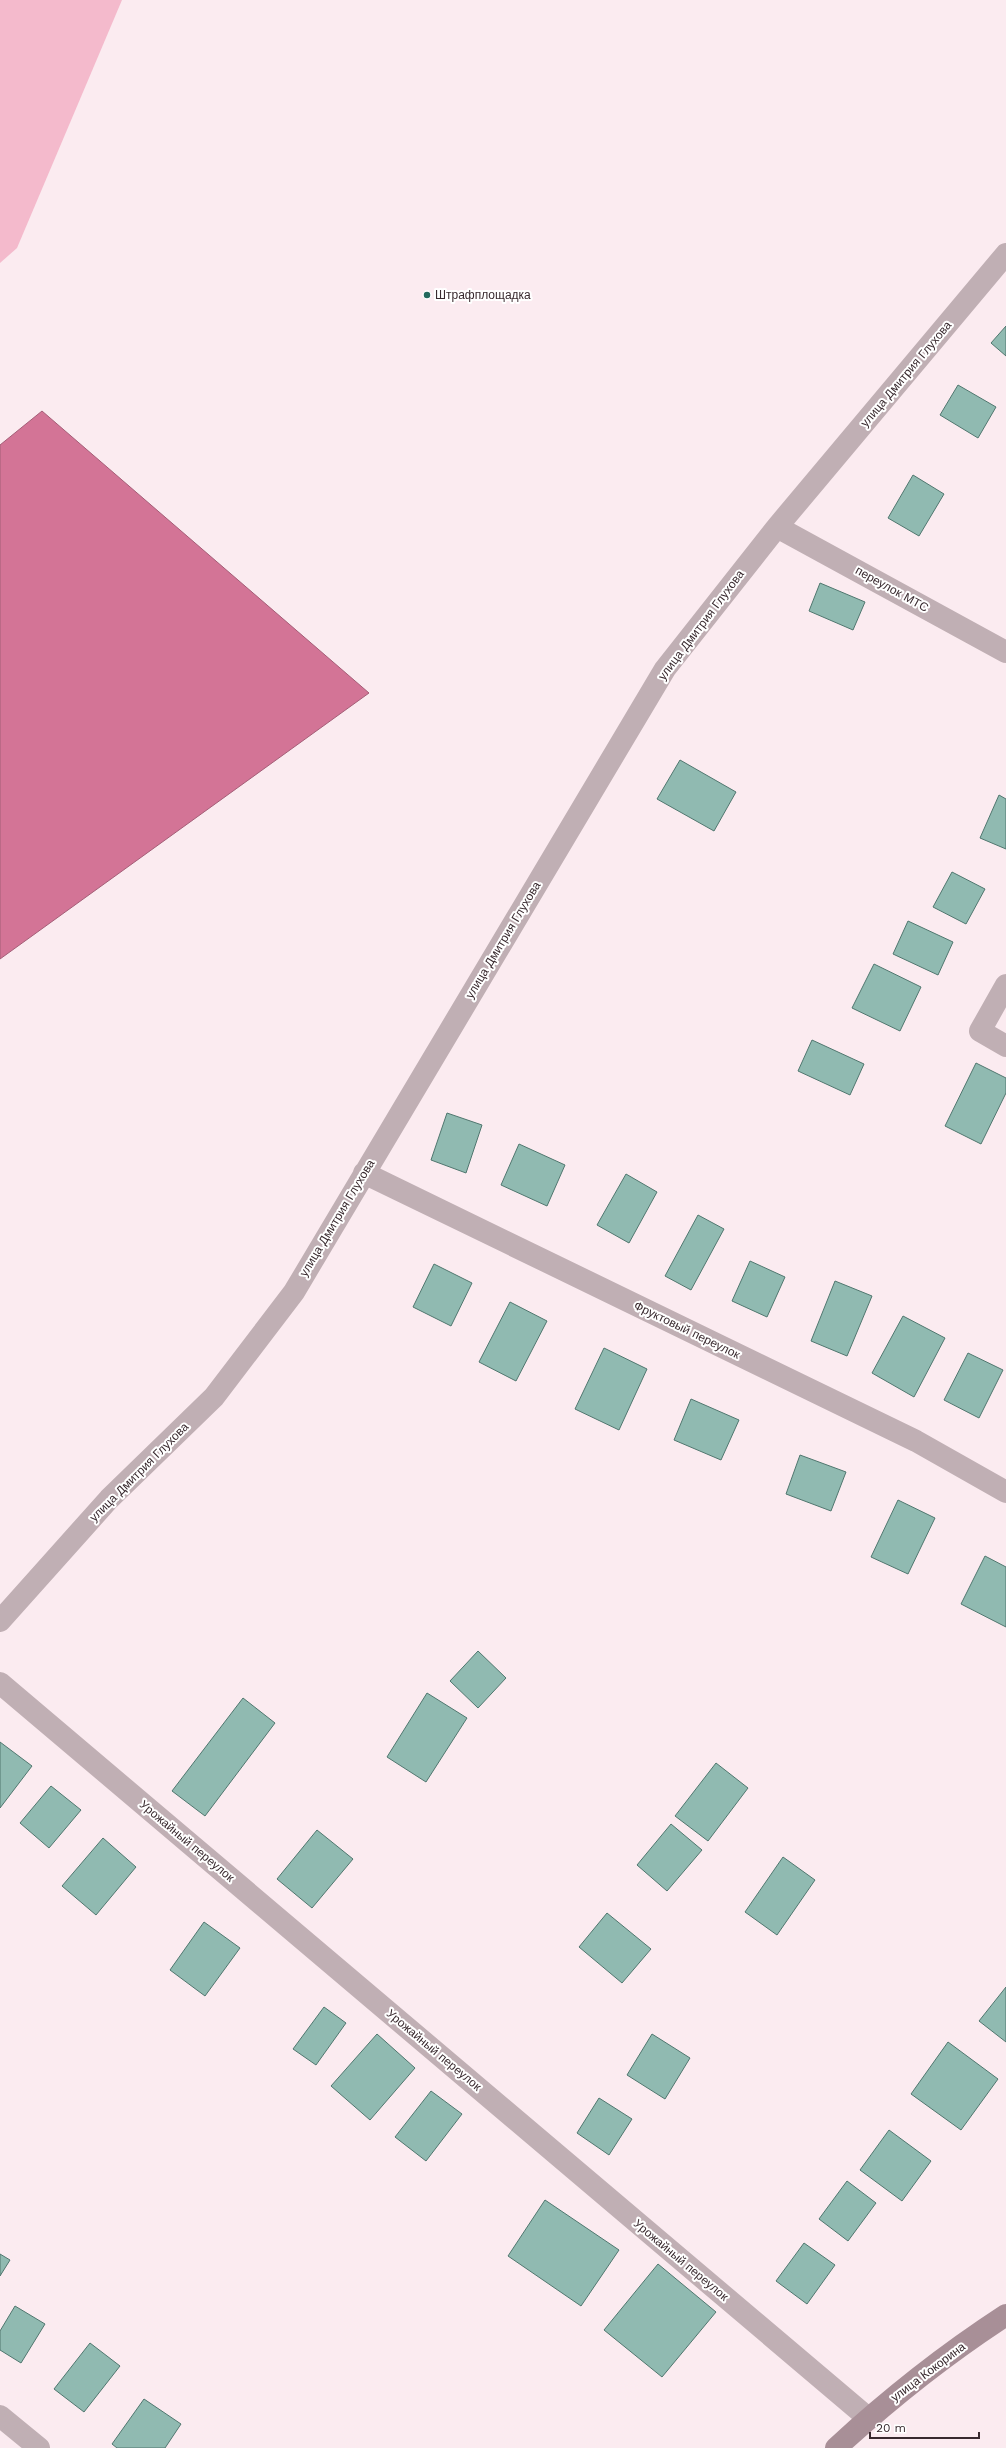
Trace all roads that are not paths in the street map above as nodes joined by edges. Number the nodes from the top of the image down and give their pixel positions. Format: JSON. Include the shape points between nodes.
{"nodes":[{"id":1,"x":1006,"y":254,"type":"edge"},
{"id":2,"x":777,"y":527,"type":"junction"},
{"id":3,"x":1006,"y":652,"type":"edge"},
{"id":4,"x":1006,"y":985,"type":"edge"},
{"id":5,"x":1006,"y":1046,"type":"edge"},
{"id":6,"x":364,"y":1173,"type":"junction"},
{"id":7,"x":1006,"y":1492,"type":"edge"},
{"id":8,"x":0,"y":1621,"type":"edge"},
{"id":9,"x":0,"y":1683,"type":"edge"},
{"id":10,"x":1006,"y":2315,"type":"edge"},
{"id":11,"x":0,"y":2416,"type":"edge"},
{"id":12,"x":868,"y":2418,"type":"junction"},
{"id":13,"x":39,"y":2448,"type":"edge"},
{"id":14,"x":836,"y":2448,"type":"edge"}],
"edges":[{"from":1,"to":2,"type":"street","name":"улица Дмитрия Глухова"},
{"from":2,"to":3,"type":"street","name":"переулок МТС"},
{"from":2,"to":6,"type":"street","name":"улица Дмитрия Глухова","via":[[665,669]]},
{"from":4,"to":5,"type":"street","via":[[980,1031]]},
{"from":6,"to":7,"type":"street","name":"Фруктовый переулок","via":[[916,1441]]},
{"from":6,"to":8,"type":"street","name":"улица Дмитрия Глухова","via":[[294,1292],[214,1397],[109,1499]]},
{"from":9,"to":12,"type":"street","name":"Урожайный переулок"},
{"from":10,"to":12,"type":"main road","name":"улица Кокорина"},
{"from":11,"to":13,"type":"street"},
{"from":12,"to":14,"type":"main road","name":"улица Кокорина"}]}
